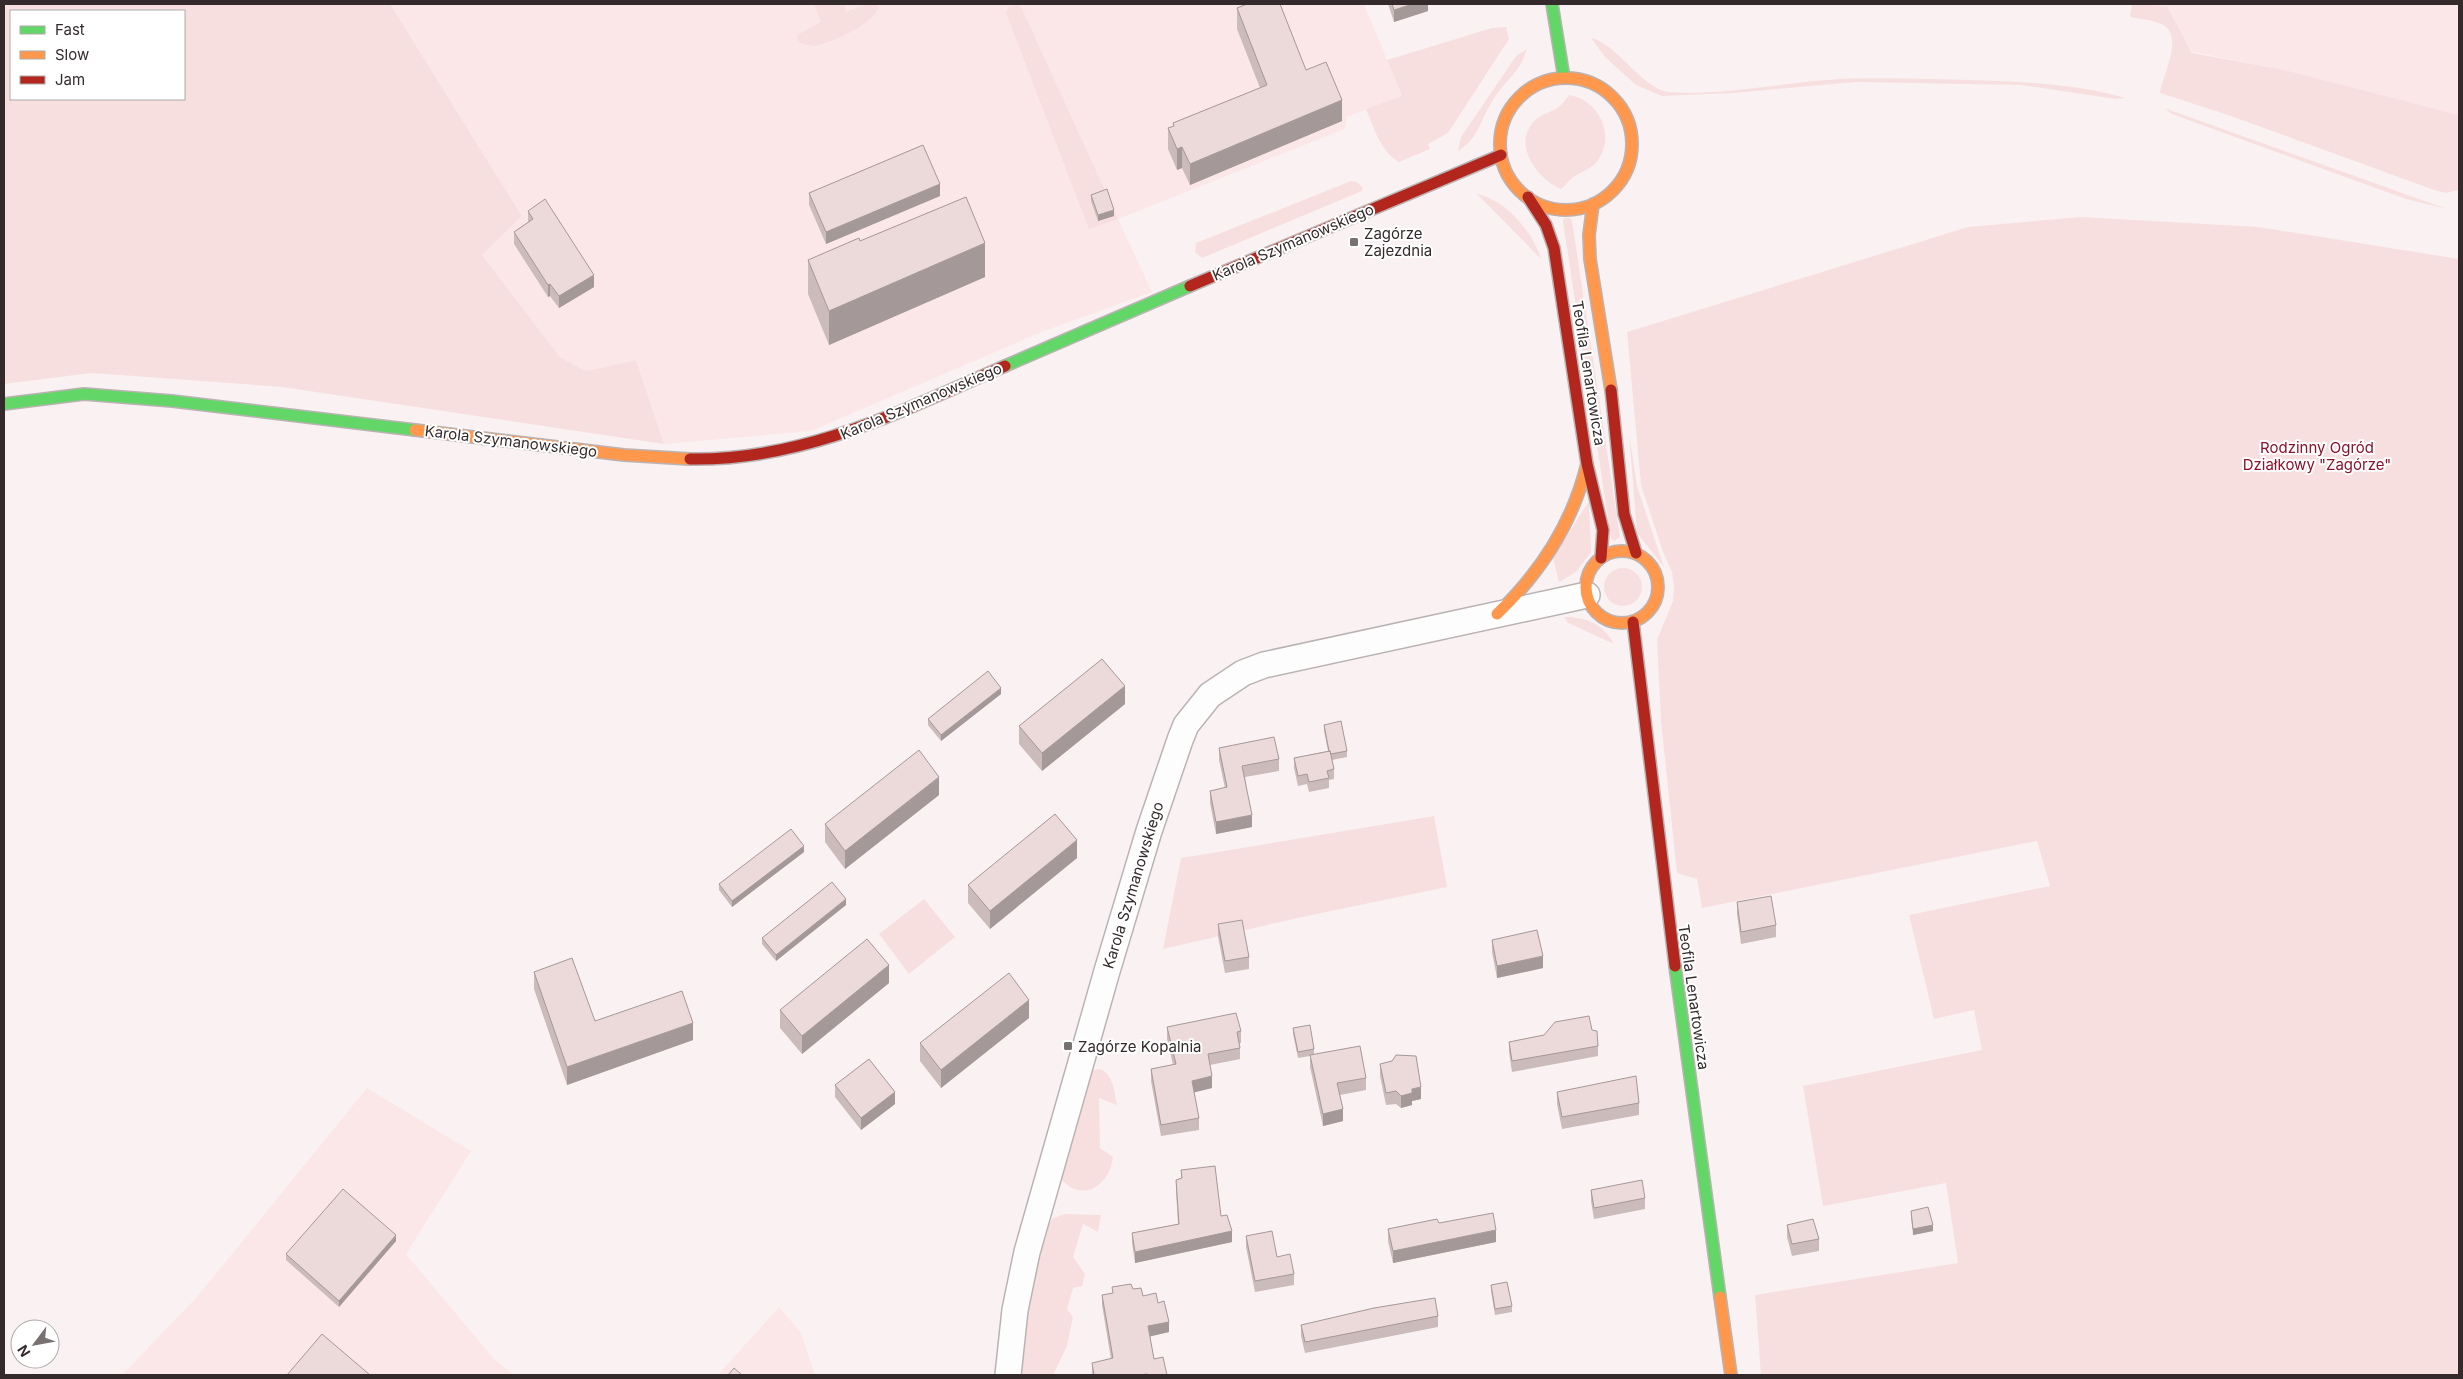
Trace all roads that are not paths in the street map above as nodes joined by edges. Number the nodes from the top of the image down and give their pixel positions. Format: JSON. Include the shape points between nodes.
{"nodes":[{"id":1,"x":1552,"y":4,"type":"edge"},
{"id":2,"x":1564,"y":78,"type":"junction"},
{"id":3,"x":1501,"y":155,"type":"junction"},
{"id":4,"x":1528,"y":197,"type":"junction"},
{"id":5,"x":1593,"y":204,"type":"junction"},
{"id":6,"x":4,"y":404,"type":"edge"},
{"id":7,"x":1587,"y":462,"type":"junction"},
{"id":8,"x":1636,"y":554,"type":"junction"},
{"id":9,"x":1601,"y":558,"type":"junction"},
{"id":10,"x":1587,"y":595,"type":"junction"},
{"id":11,"x":1497,"y":614,"type":"junction"},
{"id":12,"x":1633,"y":622,"type":"junction"},
{"id":13,"x":1008,"y":1375,"type":"edge"},
{"id":14,"x":1731,"y":1375,"type":"edge"}],
"edges":[{"from":1,"to":2,"type":"street"},
{"from":2,"to":3,"type":"street","via":[[1537,85],[1515,102],[1502,127]]},
{"from":2,"to":5,"type":"street","via":[[1602,88],[1621,107],[1631,132],[1631,153],[1625,174],[1611,192]]},
{"from":3,"to":4,"type":"street","via":[[1511,179]]},
{"from":3,"to":6,"type":"street","name":"Karola Szymanowskiego","via":[[867,426],[799,446],[719,458],[676,458],[624,455],[84,394]]},
{"from":4,"to":5,"type":"street","via":[[1553,209]]},
{"from":4,"to":7,"type":"street","name":"Teofila Lenartowicza","via":[[1546,225],[1554,248]]},
{"from":5,"to":8,"type":"street","name":"Teofila Lenartowicza","via":[[1590,259],[1618,445],[1622,497],[1628,533]]},
{"from":7,"to":9,"type":"street","name":"Teofila Lenartowicza","via":[[1602,530]]},
{"from":7,"to":11,"type":"street","via":[[1581,490],[1564,525],[1526,584]]},
{"from":8,"to":9,"type":"street","via":[[1615,552]]},
{"from":8,"to":12,"type":"street","via":[[1647,560],[1656,573],[1658,592],[1650,611]]},
{"from":9,"to":10,"type":"street","via":[[1586,580]]},
{"from":10,"to":11,"type":"street","name":"Karola Szymanowskiego"},
{"from":10,"to":12,"type":"street","via":[[1594,610],[1608,621]]},
{"from":11,"to":13,"type":"street","name":"Karola Szymanowskiego","via":[[1264,665],[1243,673],[1210,694],[1186,725],[1149,831],[1027,1252],[1015,1310]]},
{"from":12,"to":14,"type":"street","name":"Teofila Lenartowicza","via":[[1665,894]]}]}
